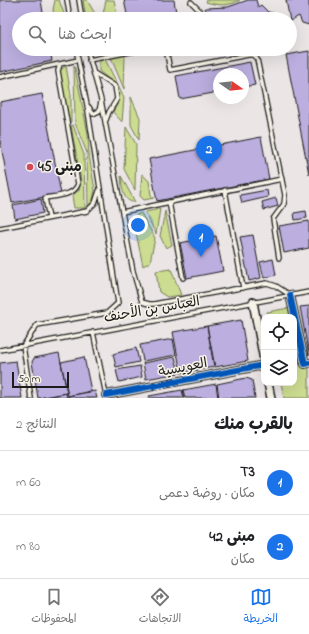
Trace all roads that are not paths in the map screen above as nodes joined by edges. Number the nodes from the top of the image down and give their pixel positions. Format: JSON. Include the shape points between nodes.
{"nodes":[{"id":1,"x":67,"y":0,"type":"edge"},
{"id":2,"x":78,"y":0,"type":"edge"},
{"id":3,"x":191,"y":2,"type":"dead end"},
{"id":4,"x":69,"y":12,"type":"edge"},
{"id":5,"x":81,"y":12,"type":"edge"},
{"id":6,"x":200,"y":12,"type":"edge"},
{"id":7,"x":77,"y":56,"type":"edge"},
{"id":8,"x":89,"y":56,"type":"edge"},
{"id":9,"x":110,"y":56,"type":"edge"},
{"id":10,"x":167,"y":56,"type":"edge"},
{"id":11,"x":243,"y":56,"type":"edge"},
{"id":12,"x":254,"y":56,"type":"edge"},
{"id":13,"x":78,"y":60,"type":"junction"},
{"id":14,"x":90,"y":60,"type":"junction"},
{"id":15,"x":60,"y":64,"type":"junction"},
{"id":16,"x":94,"y":72,"type":"junction"},
{"id":17,"x":0,"y":77,"type":"edge"},
{"id":18,"x":101,"y":100,"type":"junction"},
{"id":19,"x":87,"y":105,"type":"junction"},
{"id":20,"x":106,"y":121,"type":"junction"},
{"id":21,"x":282,"y":179,"type":"junction"},
{"id":22,"x":100,"y":188,"type":"junction"},
{"id":23,"x":225,"y":190,"type":"junction"},
{"id":24,"x":169,"y":202,"type":"junction"},
{"id":25,"x":122,"y":212,"type":"junction"},
{"id":26,"x":49,"y":218,"type":"junction"},
{"id":27,"x":0,"y":228,"type":"edge"},
{"id":28,"x":279,"y":258,"type":"dead end"},
{"id":29,"x":183,"y":278,"type":"dead end"},
{"id":30,"x":243,"y":288,"type":"junction"},
{"id":31,"x":309,"y":292,"type":"edge"},
{"id":32,"x":290,"y":295,"type":"junction"},
{"id":33,"x":254,"y":302,"type":"junction"},
{"id":34,"x":93,"y":332,"type":"junction"},
{"id":35,"x":23,"y":346,"type":"junction"},
{"id":36,"x":0,"y":350,"type":"edge"},
{"id":37,"x":262,"y":350,"type":"edge"},
{"id":38,"x":309,"y":363,"type":"edge"},
{"id":39,"x":261,"y":366,"type":"edge"},
{"id":40,"x":269,"y":386,"type":"edge"},
{"id":41,"x":106,"y":396,"type":"edge"},
{"id":42,"x":31,"y":398,"type":"edge"},
{"id":43,"x":271,"y":398,"type":"edge"}],
"edges":[{"from":1,"to":4,"type":"lane"},
{"from":2,"to":5,"type":"lane"},
{"from":3,"to":6,"type":"lane"},
{"from":7,"to":13,"type":"lane"},
{"from":8,"to":14,"type":"lane"},
{"from":9,"to":14,"type":"lane"},
{"from":10,"to":11,"type":"lane","via":[[170,70]]},
{"from":12,"to":21,"type":"lane"},
{"from":13,"to":15,"type":"lane"},
{"from":13,"to":19,"type":"lane"},
{"from":14,"to":16,"type":"lane"},
{"from":15,"to":17,"type":"lane"},
{"from":15,"to":26,"type":"lane","via":[[58,71],[78,184],[69,193],[45,198]]},
{"from":16,"to":18,"type":"lane"},
{"from":16,"to":20,"type":"lane","via":[[115,86],[117,99]]},
{"from":18,"to":19,"type":"lane","via":[[99,111],[93,114]]},
{"from":18,"to":20,"type":"lane"},
{"from":19,"to":22,"type":"lane"},
{"from":20,"to":25,"type":"lane"},
{"from":21,"to":23,"type":"lane"},
{"from":21,"to":28,"type":"lane","via":[[286,200],[274,219],[273,226]]},
{"from":22,"to":26,"type":"lane","via":[[95,203],[87,211]]},
{"from":22,"to":35,"type":"lane","via":[[118,303],[107,313],[37,325]]},
{"from":23,"to":24,"type":"lane"},
{"from":23,"to":30,"type":"lane"},
{"from":24,"to":25,"type":"lane"},
{"from":24,"to":29,"type":"lane"},
{"from":25,"to":30,"type":"lane","via":[[133,272],[142,302],[154,304]]},
{"from":26,"to":27,"type":"lane"},
{"from":30,"to":32,"type":"lane","via":[[267,283]]},
{"from":31,"to":32,"type":"lane","name":"العباس بن الأحنف"},
{"from":32,"to":33,"type":"lane","name":"العباس بن الأحنف"},
{"from":32,"to":38,"type":"street","via":[[305,364]]},
{"from":33,"to":34,"type":"lane","name":"العباس بن الأحنف"},
{"from":33,"to":37,"type":"street"},
{"from":34,"to":35,"type":"lane","name":"العباس بن الأحنف"},
{"from":34,"to":41,"type":"lane"},
{"from":35,"to":36,"type":"lane","name":"العباس بن الأحنف"},
{"from":35,"to":42,"type":"lane"},
{"from":39,"to":41,"type":"street","name":"العويسية"},
{"from":40,"to":43,"type":"street"}]}
